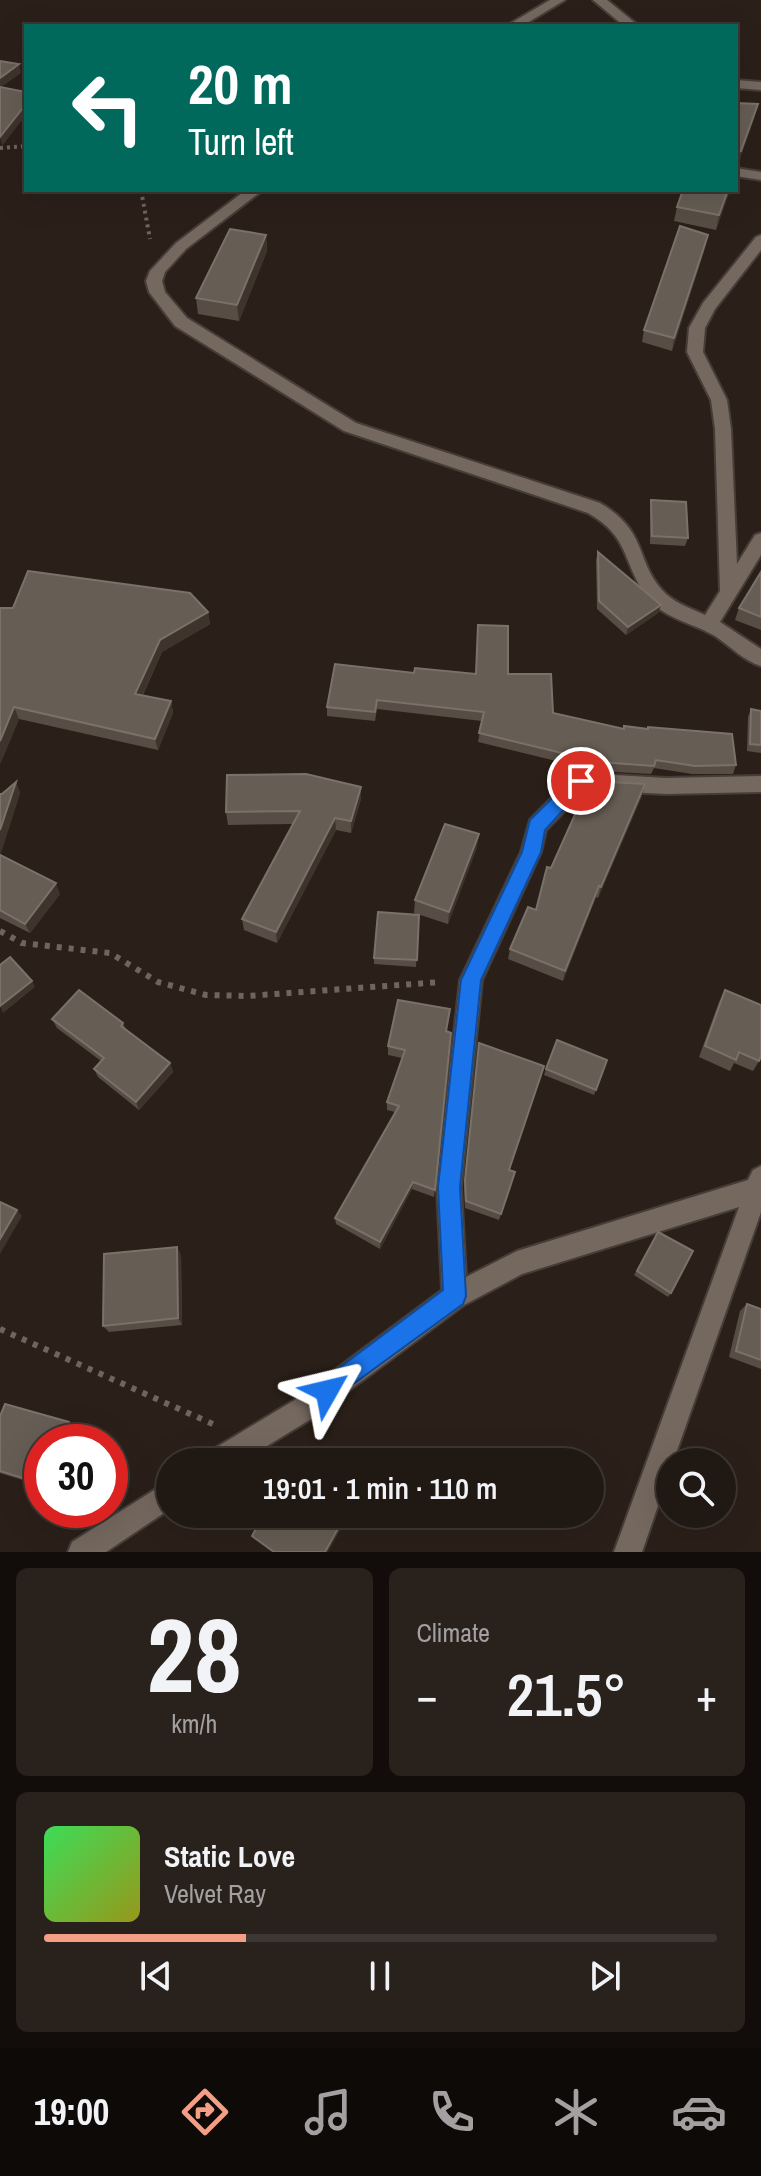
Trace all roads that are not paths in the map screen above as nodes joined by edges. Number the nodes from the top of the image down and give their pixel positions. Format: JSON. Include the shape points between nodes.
{"nodes":[{"id":1,"x":559,"y":0,"type":"edge"},
{"id":2,"x":599,"y":0,"type":"edge"},
{"id":3,"x":517,"y":24,"type":"edge"},
{"id":4,"x":629,"y":24,"type":"edge"},
{"id":5,"x":738,"y":84,"type":"edge"},
{"id":6,"x":761,"y":86,"type":"edge"},
{"id":7,"x":738,"y":172,"type":"edge"},
{"id":8,"x":761,"y":176,"type":"edge"},
{"id":9,"x":253,"y":192,"type":"edge"},
{"id":10,"x":761,"y":240,"type":"edge"},
{"id":11,"x":761,"y":540,"type":"edge"},
{"id":12,"x":729,"y":591,"type":"junction"},
{"id":13,"x":709,"y":624,"type":"junction"},
{"id":14,"x":761,"y":659,"type":"edge"},
{"id":15,"x":761,"y":784,"type":"edge"},
{"id":16,"x":760,"y":1184,"type":"edge"},
{"id":17,"x":455,"y":1296,"type":"junction"},
{"id":18,"x":237,"y":1448,"type":"edge"},
{"id":19,"x":156,"y":1502,"type":"edge"},
{"id":20,"x":82,"y":1552,"type":"edge"},
{"id":21,"x":628,"y":1552,"type":"edge"}],
"edges":[{"from":1,"to":3,"type":"street"},
{"from":2,"to":4,"type":"street"},
{"from":5,"to":6,"type":"street"},
{"from":7,"to":8,"type":"street"},
{"from":9,"to":13,"type":"street","via":[[156,271],[153,283],[181,322],[350,427],[615,518],[653,593],[677,611]]},
{"from":10,"to":12,"type":"street","via":[[697,328],[695,352],[719,400],[723,429]]},
{"from":11,"to":12,"type":"street"},
{"from":12,"to":13,"type":"street"},
{"from":13,"to":14,"type":"street"},
{"from":15,"to":17,"type":"street","via":[[581,781],[537,826],[531,852],[471,980],[449,1187]]},
{"from":16,"to":17,"type":"street","via":[[517,1263]]},
{"from":16,"to":21,"type":"street"},
{"from":17,"to":18,"type":"street","via":[[302,1410]]},
{"from":19,"to":20,"type":"street"}]}
